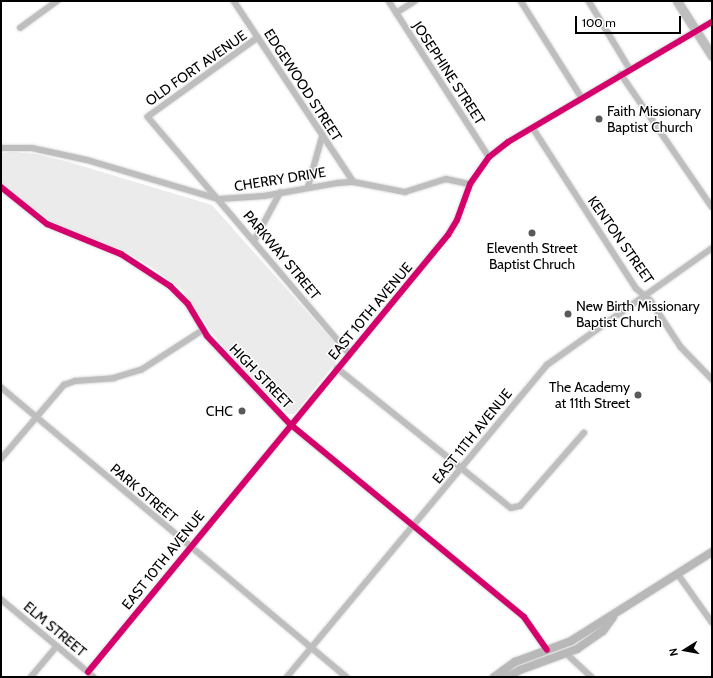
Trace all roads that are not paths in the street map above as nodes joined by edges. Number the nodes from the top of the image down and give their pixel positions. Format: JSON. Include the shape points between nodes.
{"nodes":[{"id":1,"x":57,"y":1,"type":"edge"},
{"id":2,"x":234,"y":1,"type":"edge"},
{"id":3,"x":389,"y":1,"type":"edge"},
{"id":4,"x":415,"y":1,"type":"edge"},
{"id":5,"x":521,"y":1,"type":"edge"},
{"id":6,"x":590,"y":1,"type":"edge"},
{"id":7,"x":677,"y":1,"type":"edge"},
{"id":8,"x":396,"y":13,"type":"junction"},
{"id":9,"x":712,"y":22,"type":"edge"},
{"id":10,"x":20,"y":28,"type":"dead end"},
{"id":11,"x":696,"y":31,"type":"junction"},
{"id":12,"x":258,"y":38,"type":"junction"},
{"id":13,"x":712,"y":56,"type":"edge"},
{"id":14,"x":630,"y":69,"type":"junction"},
{"id":15,"x":621,"y":74,"type":"junction"},
{"id":16,"x":582,"y":98,"type":"junction"},
{"id":17,"x":149,"y":117,"type":"joint"},
{"id":18,"x":533,"y":128,"type":"junction"},
{"id":19,"x":322,"y":137,"type":"junction"},
{"id":20,"x":1,"y":148,"type":"edge"},
{"id":21,"x":489,"y":157,"type":"junction"},
{"id":22,"x":354,"y":182,"type":"junction"},
{"id":23,"x":470,"y":184,"type":"junction"},
{"id":24,"x":1,"y":186,"type":"edge"},
{"id":25,"x":308,"y":186,"type":"junction"},
{"id":26,"x":280,"y":193,"type":"junction"},
{"id":27,"x":219,"y":199,"type":"junction"},
{"id":28,"x":712,"y":207,"type":"edge"},
{"id":29,"x":254,"y":241,"type":"junction"},
{"id":30,"x":712,"y":248,"type":"edge"},
{"id":31,"x":644,"y":294,"type":"junction"},
{"id":32,"x":203,"y":330,"type":"junction"},
{"id":33,"x":349,"y":353,"type":"junction"},
{"id":34,"x":337,"y":368,"type":"junction"},
{"id":35,"x":712,"y":379,"type":"edge"},
{"id":36,"x":1,"y":387,"type":"edge"},
{"id":37,"x":35,"y":416,"type":"junction"},
{"id":38,"x":290,"y":424,"type":"junction"},
{"id":39,"x":584,"y":433,"type":"dead end"},
{"id":40,"x":1,"y":459,"type":"edge"},
{"id":41,"x":461,"y":469,"type":"junction"},
{"id":42,"x":414,"y":526,"type":"junction"},
{"id":43,"x":190,"y":547,"type":"junction"},
{"id":44,"x":712,"y":552,"type":"edge"},
{"id":45,"x":678,"y":574,"type":"junction"},
{"id":46,"x":1,"y":599,"type":"edge"},
{"id":47,"x":614,"y":616,"type":"junction"},
{"id":48,"x":712,"y":622,"type":"edge"},
{"id":49,"x":57,"y":646,"type":"junction"},
{"id":50,"x":312,"y":647,"type":"junction"},
{"id":51,"x":547,"y":650,"type":"junction"},
{"id":52,"x":566,"y":653,"type":"junction"},
{"id":53,"x":88,"y":672,"type":"junction"},
{"id":54,"x":31,"y":677,"type":"edge"},
{"id":55,"x":94,"y":677,"type":"edge"},
{"id":56,"x":287,"y":677,"type":"edge"},
{"id":57,"x":347,"y":677,"type":"edge"},
{"id":58,"x":494,"y":677,"type":"edge"},
{"id":59,"x":507,"y":677,"type":"edge"},
{"id":60,"x":592,"y":677,"type":"edge"}],
"edges":[{"from":1,"to":10,"type":"street"},
{"from":2,"to":12,"type":"street","name":"EDGEWOOD STREET"},
{"from":3,"to":8,"type":"street","name":"JOSEPHINE STREET"},
{"from":4,"to":8,"type":"street"},
{"from":5,"to":16,"type":"street"},
{"from":6,"to":14,"type":"street"},
{"from":7,"to":11,"type":"main road"},
{"from":8,"to":21,"type":"street","name":"JOSEPHINE STREET"},
{"from":9,"to":11,"type":"street","name":"EAST 10TH AVENUE"},
{"from":11,"to":13,"type":"main road"},
{"from":11,"to":14,"type":"street","name":"EAST 10TH AVENUE"},
{"from":12,"to":17,"type":"street","name":"OLD FORT AVENUE"},
{"from":12,"to":19,"type":"street","name":"EDGEWOOD STREET"},
{"from":14,"to":15,"type":"street","name":"EAST 10TH AVENUE"},
{"from":15,"to":16,"type":"street","name":"EAST 10TH AVENUE"},
{"from":15,"to":28,"type":"street"},
{"from":16,"to":18,"type":"street","name":"EAST 10TH AVENUE"},
{"from":17,"to":27,"type":"street","name":"PARKWAY STREET"},
{"from":18,"to":21,"type":"street","name":"EAST 10TH AVENUE","via":[[508,142]]},
{"from":18,"to":31,"type":"street","name":"KENTON STREET","via":[[636,288]]},
{"from":19,"to":22,"type":"street","name":"EDGEWOOD STREET"},
{"from":19,"to":25,"type":"street"},
{"from":20,"to":27,"type":"street","name":"CHERRY DRIVE","via":[[32,148],[87,160]]},
{"from":21,"to":23,"type":"street","name":"EAST 10TH AVENUE"},
{"from":22,"to":23,"type":"street","name":"CHERRY DRIVE","via":[[405,192],[446,179]]},
{"from":22,"to":25,"type":"street","name":"CHERRY DRIVE"},
{"from":23,"to":33,"type":"street","name":"EAST 10TH AVENUE","via":[[457,220],[448,235]]},
{"from":24,"to":32,"type":"street","name":"HIGH STREET","via":[[47,224],[72,236],[103,245],[156,274],[188,304]]},
{"from":25,"to":26,"type":"street","name":"CHERRY DRIVE"},
{"from":26,"to":27,"type":"street","name":"CHERRY DRIVE"},
{"from":26,"to":29,"type":"street"},
{"from":27,"to":29,"type":"street","name":"PARKWAY STREET"},
{"from":29,"to":33,"type":"street","name":"PARKWAY STREET"},
{"from":30,"to":31,"type":"street","name":"EAST 11TH AVENUE"},
{"from":31,"to":35,"type":"street","name":"KENTON STREET","via":[[681,346]]},
{"from":31,"to":41,"type":"street","name":"EAST 11TH AVENUE","via":[[547,365]]},
{"from":32,"to":37,"type":"street","via":[[141,370],[114,378],[75,381],[64,385]]},
{"from":32,"to":38,"type":"street","name":"HIGH STREET"},
{"from":33,"to":34,"type":"street","name":"EAST 10TH AVENUE"},
{"from":34,"to":38,"type":"street","name":"EAST 10TH AVENUE"},
{"from":34,"to":41,"type":"street"},
{"from":36,"to":37,"type":"street","name":"PARK STREET"},
{"from":37,"to":40,"type":"street"},
{"from":37,"to":43,"type":"street","name":"PARK STREET"},
{"from":38,"to":42,"type":"street","name":"HIGH STREET"},
{"from":38,"to":43,"type":"street","name":"EAST 10TH AVENUE"},
{"from":39,"to":41,"type":"street","via":[[516,509],[511,508]]},
{"from":41,"to":42,"type":"street","name":"EAST 11TH AVENUE"},
{"from":42,"to":50,"type":"street","name":"EAST 11TH AVENUE"},
{"from":42,"to":51,"type":"street","name":"HIGH STREET","via":[[524,617]]},
{"from":43,"to":50,"type":"street","name":"PARK STREET"},
{"from":43,"to":53,"type":"street","name":"EAST 10TH AVENUE"},
{"from":44,"to":45,"type":"street"},
{"from":45,"to":47,"type":"street"},
{"from":45,"to":48,"type":"street"},
{"from":46,"to":49,"type":"street","name":"ELM STREET"},
{"from":47,"to":51,"type":"street","via":[[597,623],[571,641]]},
{"from":47,"to":52,"type":"street","via":[[603,631]]},
{"from":49,"to":53,"type":"street","name":"ELM STREET"},
{"from":49,"to":54,"type":"street"},
{"from":50,"to":56,"type":"street","name":"EAST 11TH AVENUE"},
{"from":50,"to":57,"type":"street","name":"PARK STREET"},
{"from":51,"to":58,"type":"street","via":[[515,662]]},
{"from":52,"to":59,"type":"street"},
{"from":52,"to":60,"type":"street"},
{"from":53,"to":55,"type":"street","name":"ELM STREET"}]}
